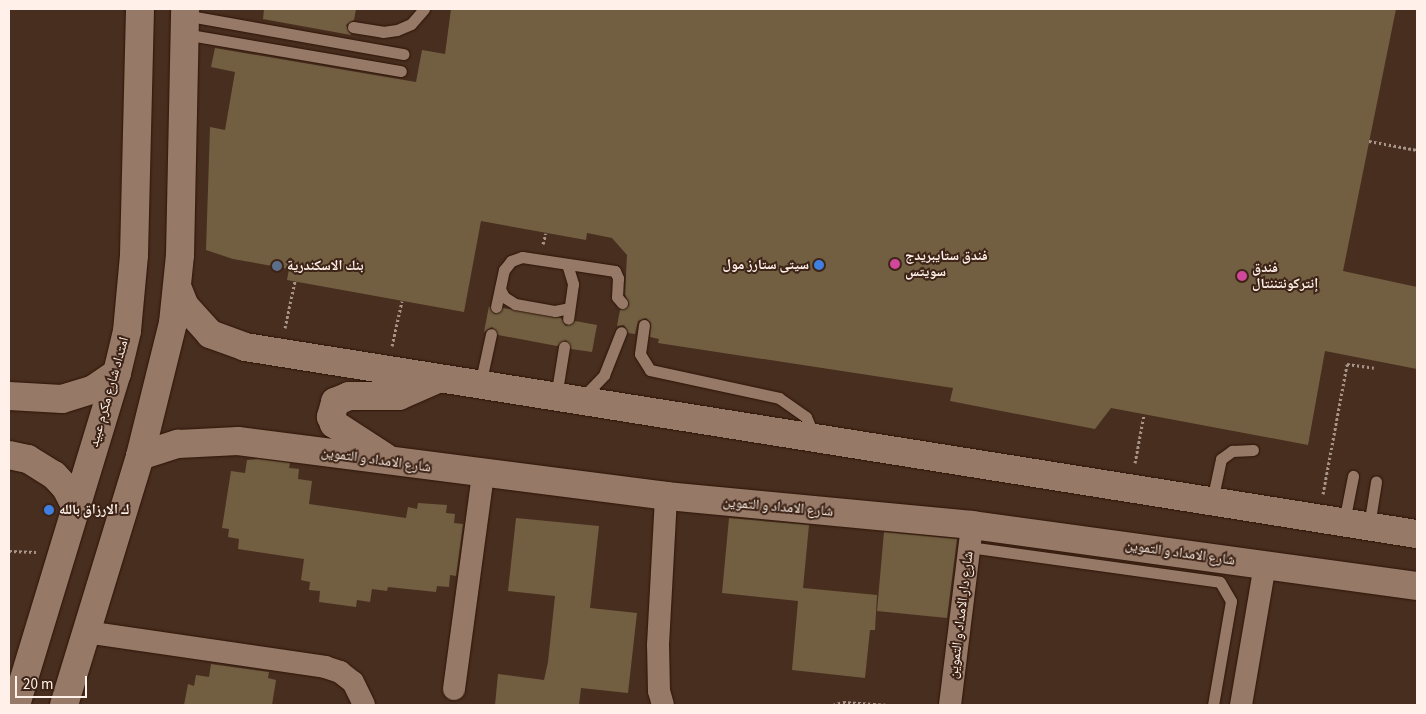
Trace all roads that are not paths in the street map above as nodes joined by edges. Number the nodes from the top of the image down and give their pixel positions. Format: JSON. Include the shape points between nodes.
{"nodes":[{"id":1,"x":140,"y":9,"type":"edge"},
{"id":2,"x":424,"y":9,"type":"edge"},
{"id":3,"x":184,"y":19,"type":"edge"},
{"id":4,"x":353,"y":27,"type":"dead end"},
{"id":5,"x":404,"y":54,"type":"dead end"},
{"id":6,"x":401,"y":71,"type":"dead end"},
{"id":7,"x":567,"y":264,"type":"junction"},
{"id":8,"x":178,"y":289,"type":"junction"},
{"id":9,"x":500,"y":289,"type":"junction"},
{"id":10,"x":622,"y":303,"type":"dead end"},
{"id":11,"x":496,"y":307,"type":"dead end"},
{"id":12,"x":644,"y":325,"type":"dead end"},
{"id":13,"x":621,"y":332,"type":"dead end"},
{"id":14,"x":491,"y":334,"type":"dead end"},
{"id":15,"x":564,"y":347,"type":"dead end"},
{"id":16,"x":117,"y":373,"type":"junction"},
{"id":17,"x":438,"y":379,"type":"junction"},
{"id":18,"x":480,"y":385,"type":"junction"},
{"id":19,"x":9,"y":396,"type":"edge"},
{"id":20,"x":568,"y":399,"type":"junction"},
{"id":21,"x":815,"y":438,"type":"junction"},
{"id":22,"x":1253,"y":450,"type":"dead end"},
{"id":23,"x":9,"y":455,"type":"edge"},
{"id":24,"x":140,"y":456,"type":"junction"},
{"id":25,"x":394,"y":462,"type":"junction"},
{"id":26,"x":483,"y":474,"type":"junction"},
{"id":27,"x":1353,"y":476,"type":"dead end"},
{"id":28,"x":1376,"y":482,"type":"dead end"},
{"id":29,"x":666,"y":496,"type":"junction"},
{"id":30,"x":1212,"y":501,"type":"junction"},
{"id":31,"x":74,"y":504,"type":"junction"},
{"id":32,"x":1357,"y":524,"type":"junction"},
{"id":33,"x":1417,"y":534,"type":"edge"},
{"id":34,"x":970,"y":536,"type":"junction"},
{"id":35,"x":1265,"y":564,"type":"junction"},
{"id":36,"x":1417,"y":586,"type":"edge"},
{"id":37,"x":86,"y":632,"type":"junction"},
{"id":38,"x":454,"y":689,"type":"dead end"},
{"id":39,"x":16,"y":705,"type":"edge"},
{"id":40,"x":64,"y":705,"type":"edge"},
{"id":41,"x":364,"y":705,"type":"edge"},
{"id":42,"x":663,"y":705,"type":"edge"},
{"id":43,"x":950,"y":705,"type":"edge"},
{"id":44,"x":1213,"y":705,"type":"edge"},
{"id":45,"x":1241,"y":705,"type":"edge"}],
"edges":[{"from":1,"to":16,"type":"street","name":"امتداد شارع مكرم عبيد","via":[[134,256],[127,331]]},
{"from":2,"to":4,"type":"lane","via":[[411,24],[397,30],[383,32]]},
{"from":3,"to":5,"type":"lane"},
{"from":3,"to":6,"type":"lane"},
{"from":3,"to":8,"type":"street"},
{"from":7,"to":9,"type":"lane","via":[[516,258],[504,270]]},
{"from":7,"to":9,"type":"lane","via":[[573,284],[568,314],[515,304],[504,297]]},
{"from":7,"to":10,"type":"lane","via":[[615,271],[617,297]]},
{"from":8,"to":17,"type":"street","via":[[185,306],[210,334],[226,343]]},
{"from":8,"to":24,"type":"street","via":[[173,323]]},
{"from":9,"to":11,"type":"lane"},
{"from":12,"to":21,"type":"lane","via":[[640,354],[650,370],[778,398],[806,418]]},
{"from":13,"to":20,"type":"lane","via":[[604,375]]},
{"from":14,"to":18,"type":"lane"},
{"from":15,"to":20,"type":"lane"},
{"from":16,"to":19,"type":"street","via":[[92,390],[62,399]]},
{"from":16,"to":31,"type":"street","name":"امتداد شارع مكرم عبيد"},
{"from":17,"to":18,"type":"street"},
{"from":17,"to":25,"type":"street","via":[[399,396],[349,396],[335,402],[331,417],[334,424]]},
{"from":18,"to":20,"type":"street"},
{"from":20,"to":21,"type":"street"},
{"from":21,"to":30,"type":"street"},
{"from":22,"to":30,"type":"lane","via":[[1232,451],[1221,459]]},
{"from":23,"to":31,"type":"street","via":[[34,462],[54,475]]},
{"from":24,"to":25,"type":"street","name":"شارع الامداد و التموين","via":[[178,444],[238,440]]},
{"from":24,"to":37,"type":"street"},
{"from":25,"to":26,"type":"street","name":"شارع الامداد و التموين"},
{"from":26,"to":29,"type":"street","name":"شارع الامداد و التموين"},
{"from":26,"to":38,"type":"street"},
{"from":27,"to":32,"type":"lane"},
{"from":28,"to":32,"type":"lane"},
{"from":29,"to":34,"type":"street","name":"شارع الامداد و التموين"},
{"from":29,"to":42,"type":"street","via":[[658,645],[659,691]]},
{"from":30,"to":32,"type":"street"},
{"from":31,"to":39,"type":"street","name":"امتداد شارع مكرم عبيد"},
{"from":32,"to":33,"type":"street"},
{"from":34,"to":35,"type":"street","name":"شارع الامداد و التموين"},
{"from":34,"to":43,"type":"street","name":"شارع دار الامداد و التموين"},
{"from":34,"to":44,"type":"lane","via":[[1220,582],[1231,600]]},
{"from":35,"to":36,"type":"street","name":"شارع الامداد و التموين"},
{"from":35,"to":45,"type":"street"},
{"from":37,"to":40,"type":"street"},
{"from":37,"to":41,"type":"street","via":[[325,667],[340,672],[353,682]]}]}
